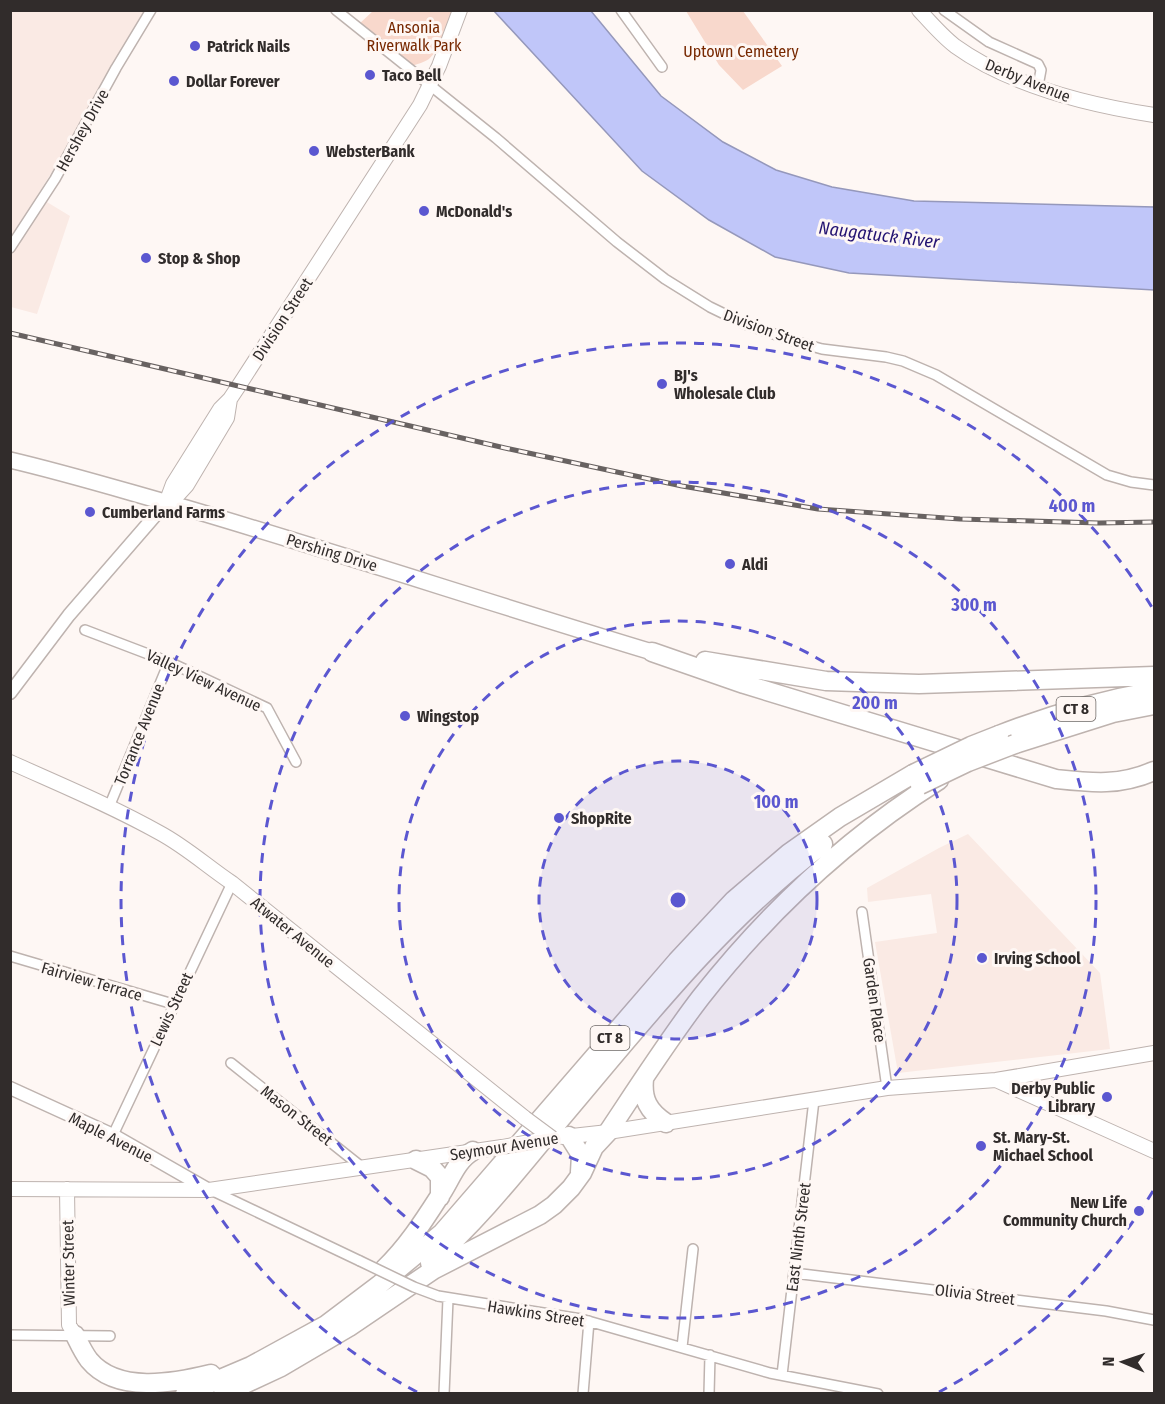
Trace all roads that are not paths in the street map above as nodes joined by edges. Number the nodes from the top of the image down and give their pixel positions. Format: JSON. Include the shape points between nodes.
{"nodes":[{"id":1,"x":150,"y":10,"type":"edge"},
{"id":2,"x":336,"y":10,"type":"edge"},
{"id":3,"x":460,"y":10,"type":"edge"},
{"id":4,"x":621,"y":10,"type":"edge"},
{"id":5,"x":919,"y":10,"type":"edge"},
{"id":6,"x":944,"y":10,"type":"edge"},
{"id":7,"x":662,"y":67,"type":"dead end"},
{"id":8,"x":430,"y":86,"type":"junction"},
{"id":9,"x":1038,"y":86,"type":"junction"},
{"id":10,"x":1155,"y":115,"type":"edge"},
{"id":11,"x":10,"y":248,"type":"edge"},
{"id":12,"x":10,"y":460,"type":"edge"},
{"id":13,"x":1155,"y":485,"type":"edge"},
{"id":14,"x":166,"y":503,"type":"junction"},
{"id":15,"x":85,"y":630,"type":"dead end"},
{"id":16,"x":652,"y":652,"type":"junction"},
{"id":17,"x":169,"y":662,"type":"junction"},
{"id":18,"x":1155,"y":676,"type":"edge"},
{"id":19,"x":1155,"y":691,"type":"edge"},
{"id":20,"x":10,"y":693,"type":"edge"},
{"id":21,"x":1155,"y":705,"type":"edge"},
{"id":22,"x":10,"y":762,"type":"edge"},
{"id":23,"x":296,"y":762,"type":"dead end"},
{"id":24,"x":1155,"y":771,"type":"edge"},
{"id":25,"x":919,"y":783,"type":"junction"},
{"id":26,"x":110,"y":807,"type":"junction"},
{"id":27,"x":232,"y":884,"type":"junction"},
{"id":28,"x":862,"y":912,"type":"dead end"},
{"id":29,"x":10,"y":956,"type":"edge"},
{"id":30,"x":173,"y":1004,"type":"junction"},
{"id":31,"x":1155,"y":1053,"type":"edge"},
{"id":32,"x":231,"y":1063,"type":"dead end"},
{"id":33,"x":644,"y":1079,"type":"junction"},
{"id":34,"x":996,"y":1080,"type":"junction"},
{"id":35,"x":10,"y":1088,"type":"edge"},
{"id":36,"x":887,"y":1088,"type":"junction"},
{"id":37,"x":814,"y":1100,"type":"junction"},
{"id":38,"x":666,"y":1123,"type":"junction"},
{"id":39,"x":608,"y":1132,"type":"junction"},
{"id":40,"x":113,"y":1135,"type":"junction"},
{"id":41,"x":560,"y":1137,"type":"junction"},
{"id":42,"x":473,"y":1151,"type":"junction"},
{"id":43,"x":1155,"y":1151,"type":"edge"},
{"id":44,"x":416,"y":1160,"type":"junction"},
{"id":45,"x":363,"y":1168,"type":"junction"},
{"id":46,"x":578,"y":1179,"type":"junction"},
{"id":47,"x":10,"y":1189,"type":"edge"},
{"id":48,"x":67,"y":1189,"type":"junction"},
{"id":49,"x":209,"y":1190,"type":"junction"},
{"id":50,"x":440,"y":1197,"type":"junction"},
{"id":51,"x":693,"y":1250,"type":"dead end"},
{"id":52,"x":794,"y":1273,"type":"junction"},
{"id":53,"x":448,"y":1299,"type":"junction"},
{"id":54,"x":1155,"y":1320,"type":"edge"},
{"id":55,"x":589,"y":1321,"type":"junction"},
{"id":56,"x":326,"y":1325,"type":"junction"},
{"id":57,"x":349,"y":1327,"type":"junction"},
{"id":58,"x":10,"y":1335,"type":"edge"},
{"id":59,"x":75,"y":1335,"type":"junction"},
{"id":60,"x":110,"y":1336,"type":"dead end"},
{"id":61,"x":682,"y":1347,"type":"junction"},
{"id":62,"x":710,"y":1355,"type":"junction"},
{"id":63,"x":251,"y":1366,"type":"junction"},
{"id":64,"x":782,"y":1375,"type":"junction"},
{"id":65,"x":185,"y":1394,"type":"edge"},
{"id":66,"x":223,"y":1394,"type":"edge"},
{"id":67,"x":444,"y":1394,"type":"edge"},
{"id":68,"x":584,"y":1394,"type":"edge"},
{"id":69,"x":708,"y":1394,"type":"edge"},
{"id":70,"x":878,"y":1394,"type":"edge"}],
"edges":[{"from":1,"to":11,"type":"street","name":"Hershey Drive","via":[[55,179]]},
{"from":2,"to":8,"type":"street"},
{"from":3,"to":8,"type":"main road","name":"Division Street"},
{"from":4,"to":7,"type":"street"},
{"from":5,"to":9,"type":"main road","name":"Derby Avenue","via":[[958,48]]},
{"from":6,"to":9,"type":"street","via":[[989,42],[1038,64]]},
{"from":8,"to":13,"type":"street","name":"Division Street","via":[[617,242],[664,279],[710,307],[779,337],[822,349],[903,361],[936,375],[1107,475]]},
{"from":8,"to":14,"type":"main road","name":"Division Street","via":[[230,399],[227,418],[187,485]]},
{"from":9,"to":10,"type":"main road","name":"Derby Avenue","via":[[1099,105]]},
{"from":12,"to":14,"type":"main road","name":"Pershing Drive"},
{"from":14,"to":16,"type":"main road","name":"Pershing Drive"},
{"from":14,"to":20,"type":"street","name":"Division Street","via":[[69,615]]},
{"from":15,"to":17,"type":"street","name":"Valley View Avenue"},
{"from":16,"to":18,"type":"highway","via":[[826,681],[919,684]]},
{"from":16,"to":24,"type":"highway","via":[[1056,779],[1096,783],[1134,779]]},
{"from":17,"to":23,"type":"street","name":"Valley View Avenue","via":[[267,708]]},
{"from":17,"to":26,"type":"street","name":"Torrance Avenue"},
{"from":19,"to":25,"type":"highway","number":"CT 8","bridge":true,"via":[[1114,698],[1034,721],[971,746]]},
{"from":21,"to":25,"type":"highway","number":"CT 8","bridge":true,"via":[[1113,713],[1015,744]]},
{"from":22,"to":26,"type":"main road","name":"Atwater Avenue"},
{"from":25,"to":33,"type":"highway","via":[[818,871],[753,936],[701,998]]},
{"from":25,"to":56,"type":"highway","number":"CT 8","via":[[840,817],[734,900],[442,1233]]},
{"from":25,"to":57,"type":"highway","number":"CT 8","via":[[844,828],[742,912],[688,969],[459,1238]]},
{"from":26,"to":27,"type":"main road","name":"Atwater Avenue","via":[[161,834]]},
{"from":27,"to":30,"type":"street","name":"Lewis Street"},
{"from":27,"to":41,"type":"main road","name":"Atwater Avenue","bridge":true,"via":[[525,1118]]},
{"from":28,"to":36,"type":"street","name":"Garden Place"},
{"from":29,"to":30,"type":"street","name":"Fairview Terrace"},
{"from":30,"to":40,"type":"street","name":"Lewis Street"},
{"from":31,"to":34,"type":"main road","name":"Seymour Avenue"},
{"from":32,"to":45,"type":"street","name":"Mason Street"},
{"from":33,"to":38,"type":"highway","via":[[645,1102]]},
{"from":33,"to":39,"type":"highway"},
{"from":34,"to":36,"type":"main road","name":"Seymour Avenue"},
{"from":34,"to":43,"type":"main road"},
{"from":35,"to":40,"type":"street","name":"Maple Avenue"},
{"from":36,"to":37,"type":"main road","name":"Seymour Avenue"},
{"from":37,"to":38,"type":"main road","name":"Seymour Avenue"},
{"from":37,"to":52,"type":"street","name":"East Ninth Street"},
{"from":38,"to":39,"type":"main road","name":"Seymour Avenue"},
{"from":39,"to":41,"type":"main road","name":"Seymour Avenue"},
{"from":39,"to":46,"type":"highway","via":[[594,1147]]},
{"from":40,"to":49,"type":"street","name":"Maple Avenue"},
{"from":41,"to":42,"type":"main road","name":"Seymour Avenue","bridge":true},
{"from":41,"to":46,"type":"highway","via":[[580,1155]]},
{"from":42,"to":44,"type":"main road","name":"Seymour Avenue"},
{"from":42,"to":50,"type":"highway","via":[[462,1160]]},
{"from":44,"to":45,"type":"main road","name":"Seymour Avenue"},
{"from":44,"to":50,"type":"highway","via":[[440,1177]]},
{"from":45,"to":49,"type":"main road","name":"Seymour Avenue"},
{"from":46,"to":57,"type":"highway","via":[[540,1215],[433,1270]]},
{"from":47,"to":48,"type":"main road","name":"Seymour Avenue"},
{"from":48,"to":49,"type":"main road","name":"Seymour Avenue"},
{"from":48,"to":59,"type":"main road","name":"Winter Street","via":[[69,1325]]},
{"from":49,"to":53,"type":"street","name":"Hawkins Street","bridge":true,"via":[[414,1287]]},
{"from":50,"to":56,"type":"highway","via":[[390,1263]]},
{"from":51,"to":61,"type":"street"},
{"from":52,"to":54,"type":"street","name":"Olivia Street"},
{"from":52,"to":64,"type":"street","name":"East Ninth Street"},
{"from":53,"to":55,"type":"street","name":"Hawkins Street"},
{"from":53,"to":67,"type":"street"},
{"from":55,"to":61,"type":"street","name":"Hawkins Street"},
{"from":55,"to":68,"type":"street"},
{"from":56,"to":63,"type":"highway","number":"CT 8"},
{"from":57,"to":66,"type":"highway","number":"CT 8"},
{"from":58,"to":59,"type":"street"},
{"from":59,"to":60,"type":"street"},
{"from":59,"to":63,"type":"highway","via":[[96,1366],[130,1381],[183,1380]]},
{"from":61,"to":62,"type":"street","name":"Hawkins Street"},
{"from":62,"to":64,"type":"street","name":"Hawkins Street"},
{"from":62,"to":69,"type":"street"},
{"from":63,"to":65,"type":"highway","number":"CT 8"},
{"from":64,"to":70,"type":"street","name":"Hawkins Street"}]}
